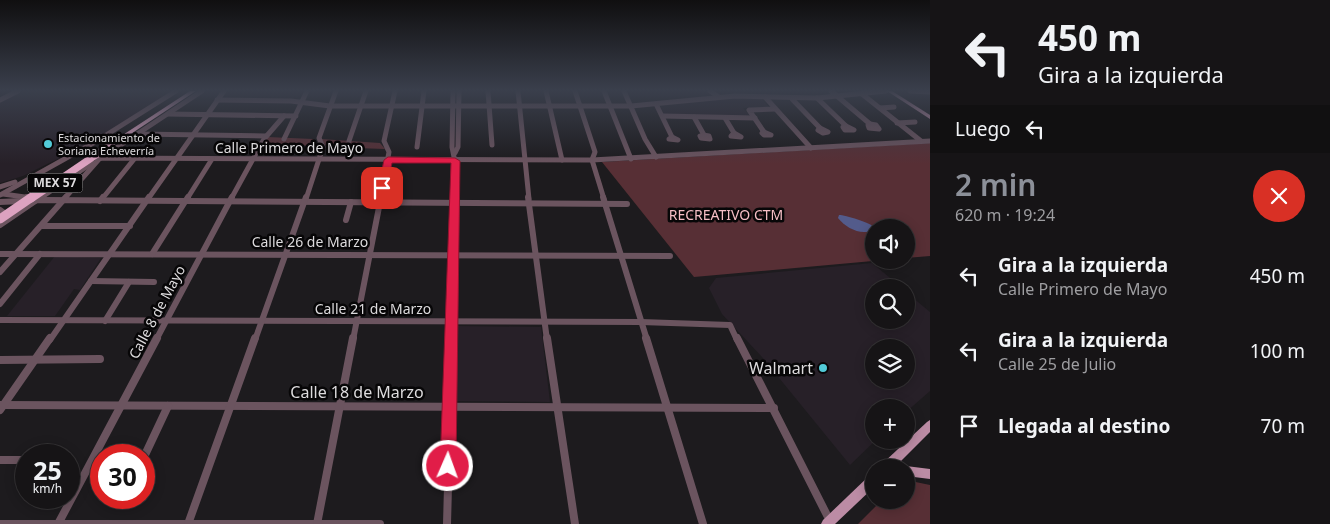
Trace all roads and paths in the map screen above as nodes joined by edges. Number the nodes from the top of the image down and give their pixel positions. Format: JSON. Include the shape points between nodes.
{"nodes":[{"id":1,"x":140,"y":115,"type":"edge"},
{"id":2,"x":147,"y":115,"type":"edge"},
{"id":3,"x":156,"y":115,"type":"edge"},
{"id":4,"x":164,"y":115,"type":"edge"},
{"id":5,"x":206,"y":115,"type":"edge"},
{"id":6,"x":241,"y":115,"type":"edge"},
{"id":7,"x":327,"y":115,"type":"edge"},
{"id":8,"x":358,"y":115,"type":"edge"},
{"id":9,"x":390,"y":115,"type":"edge"},
{"id":10,"x":421,"y":115,"type":"edge"},
{"id":11,"x":453,"y":115,"type":"edge"},
{"id":12,"x":459,"y":115,"type":"edge"},
{"id":13,"x":490,"y":115,"type":"edge"},
{"id":14,"x":521,"y":115,"type":"edge"},
{"id":15,"x":552,"y":115,"type":"edge"},
{"id":16,"x":583,"y":115,"type":"edge"},
{"id":17,"x":614,"y":115,"type":"edge"},
{"id":18,"x":635,"y":115,"type":"edge"},
{"id":19,"x":753,"y":115,"type":"edge"},
{"id":20,"x":781,"y":115,"type":"edge"},
{"id":21,"x":808,"y":115,"type":"edge"},
{"id":22,"x":835,"y":115,"type":"edge"},
{"id":23,"x":861,"y":115,"type":"edge"},
{"id":24,"x":888,"y":115,"type":"edge"},
{"id":25,"x":284,"y":116,"type":"junction"},
{"id":26,"x":296,"y":116,"type":"joint"},
{"id":27,"x":662,"y":116,"type":"joint"},
{"id":28,"x":694,"y":117,"type":"junction"},
{"id":29,"x":725,"y":118,"type":"junction"},
{"id":30,"x":755,"y":118,"type":"junction"},
{"id":31,"x":914,"y":122,"type":"dead end"},
{"id":32,"x":897,"y":123,"type":"junction"},
{"id":33,"x":870,"y":124,"type":"dead end"},
{"id":34,"x":846,"y":126,"type":"dead end"},
{"id":35,"x":820,"y":128,"type":"dead end"},
{"id":36,"x":764,"y":132,"type":"dead end"},
{"id":37,"x":734,"y":133,"type":"dead end"},
{"id":38,"x":137,"y":134,"type":"junction"},
{"id":39,"x":193,"y":134,"type":"junction"},
{"id":40,"x":704,"y":135,"type":"dead end"},
{"id":41,"x":266,"y":136,"type":"junction"},
{"id":42,"x":672,"y":137,"type":"dead end"},
{"id":43,"x":284,"y":139,"type":"dead end"},
{"id":44,"x":349,"y":141,"type":"dead end"},
{"id":45,"x":921,"y":141,"type":"junction"},
{"id":46,"x":930,"y":141,"type":"edge"},
{"id":47,"x":492,"y":145,"type":"dead end"},
{"id":48,"x":106,"y":146,"type":"junction"},
{"id":49,"x":416,"y":147,"type":"dead end"},
{"id":50,"x":811,"y":148,"type":"junction"},
{"id":51,"x":455,"y":157,"type":"junction"},
{"id":52,"x":100,"y":158,"type":"junction"},
{"id":53,"x":135,"y":158,"type":"junction"},
{"id":54,"x":177,"y":158,"type":"junction"},
{"id":55,"x":656,"y":158,"type":"junction"},
{"id":56,"x":631,"y":159,"type":"junction"},
{"id":57,"x":212,"y":160,"type":"junction"},
{"id":58,"x":252,"y":160,"type":"junction"},
{"id":59,"x":320,"y":160,"type":"junction"},
{"id":60,"x":388,"y":160,"type":"junction"},
{"id":61,"x":525,"y":160,"type":"junction"},
{"id":62,"x":562,"y":160,"type":"junction"},
{"id":63,"x":592,"y":160,"type":"junction"},
{"id":64,"x":46,"y":169,"type":"junction"},
{"id":65,"x":31,"y":177,"type":"junction"},
{"id":66,"x":70,"y":178,"type":"junction"},
{"id":67,"x":0,"y":187,"type":"edge"},
{"id":68,"x":1,"y":194,"type":"edge"},
{"id":69,"x":39,"y":200,"type":"junction"},
{"id":70,"x":63,"y":201,"type":"junction"},
{"id":71,"x":100,"y":201,"type":"junction"},
{"id":72,"x":0,"y":202,"type":"edge"},
{"id":73,"x":146,"y":202,"type":"junction"},
{"id":74,"x":183,"y":202,"type":"junction"},
{"id":75,"x":229,"y":202,"type":"junction"},
{"id":76,"x":304,"y":202,"type":"junction"},
{"id":77,"x":351,"y":202,"type":"junction"},
{"id":78,"x":380,"y":203,"type":"junction"},
{"id":79,"x":455,"y":203,"type":"junction"},
{"id":80,"x":529,"y":203,"type":"junction"},
{"id":81,"x":605,"y":203,"type":"junction"},
{"id":82,"x":627,"y":204,"type":"dead end"},
{"id":83,"x":0,"y":211,"type":"edge"},
{"id":84,"x":346,"y":220,"type":"dead end"},
{"id":85,"x":0,"y":222,"type":"edge"},
{"id":86,"x":42,"y":226,"type":"junction"},
{"id":87,"x":130,"y":226,"type":"junction"},
{"id":88,"x":0,"y":254,"type":"edge"},
{"id":89,"x":17,"y":254,"type":"junction"},
{"id":90,"x":40,"y":254,"type":"junction"},
{"id":91,"x":110,"y":254,"type":"junction"},
{"id":92,"x":152,"y":254,"type":"junction"},
{"id":93,"x":201,"y":254,"type":"junction"},
{"id":94,"x":286,"y":254,"type":"junction"},
{"id":95,"x":369,"y":255,"type":"junction"},
{"id":96,"x":453,"y":255,"type":"junction"},
{"id":97,"x":537,"y":255,"type":"junction"},
{"id":98,"x":621,"y":256,"type":"junction"},
{"id":99,"x":670,"y":256,"type":"dead end"},
{"id":100,"x":0,"y":272,"type":"edge"},
{"id":101,"x":91,"y":281,"type":"junction"},
{"id":102,"x":129,"y":282,"type":"junction"},
{"id":103,"x":154,"y":282,"type":"dead end"},
{"id":104,"x":0,"y":304,"type":"edge"},
{"id":105,"x":0,"y":320,"type":"edge"},
{"id":106,"x":63,"y":321,"type":"junction"},
{"id":107,"x":105,"y":321,"type":"junction"},
{"id":108,"x":166,"y":321,"type":"junction"},
{"id":109,"x":261,"y":321,"type":"junction"},
{"id":110,"x":356,"y":321,"type":"junction"},
{"id":111,"x":453,"y":322,"type":"junction"},
{"id":112,"x":545,"y":322,"type":"junction"},
{"id":113,"x":641,"y":322,"type":"junction"},
{"id":114,"x":100,"y":359,"type":"dead end"},
{"id":115,"x":0,"y":360,"type":"edge"},
{"id":116,"x":34,"y":361,"type":"junction"},
{"id":117,"x":121,"y":405,"type":"junction"},
{"id":118,"x":168,"y":406,"type":"junction"},
{"id":119,"x":1,"y":407,"type":"edge"},
{"id":120,"x":231,"y":407,"type":"junction"},
{"id":121,"x":339,"y":407,"type":"junction"},
{"id":122,"x":450,"y":408,"type":"junction"},
{"id":123,"x":556,"y":408,"type":"junction"},
{"id":124,"x":668,"y":408,"type":"junction"},
{"id":125,"x":774,"y":408,"type":"junction"},
{"id":126,"x":930,"y":424,"type":"edge"},
{"id":127,"x":150,"y":444,"type":"edge"},
{"id":128,"x":895,"y":459,"type":"edge"},
{"id":129,"x":0,"y":460,"type":"edge"},
{"id":130,"x":15,"y":460,"type":"edge"},
{"id":131,"x":915,"y":472,"type":"edge"},
{"id":132,"x":930,"y":474,"type":"edge"},
{"id":133,"x":865,"y":487,"type":"edge"},
{"id":134,"x":828,"y":522,"type":"edge"},
{"id":135,"x":0,"y":524,"type":"edge"},
{"id":136,"x":58,"y":524,"type":"edge"},
{"id":137,"x":123,"y":524,"type":"edge"},
{"id":138,"x":188,"y":524,"type":"edge"},
{"id":139,"x":318,"y":524,"type":"edge"},
{"id":140,"x":380,"y":524,"type":"edge"},
{"id":141,"x":447,"y":524,"type":"edge"},
{"id":142,"x":575,"y":524,"type":"edge"},
{"id":143,"x":703,"y":524,"type":"edge"}],
"edges":[{"from":1,"to":64,"type":"street"},
{"from":2,"to":48,"type":"highway","number":"MEX 57"},
{"from":3,"to":48,"type":"highway","number":"MEX 57"},
{"from":4,"to":38,"type":"street"},
{"from":5,"to":39,"type":"street"},
{"from":6,"to":25,"type":"street"},
{"from":7,"to":59,"type":"street","via":[[319,138],[323,147]]},
{"from":8,"to":44,"type":"street"},
{"from":9,"to":60,"type":"street","via":[[384,141],[389,152]]},
{"from":10,"to":49,"type":"street"},
{"from":11,"to":51,"type":"street"},
{"from":12,"to":51,"type":"street"},
{"from":13,"to":47,"type":"street"},
{"from":14,"to":61,"type":"street"},
{"from":15,"to":62,"type":"street"},
{"from":16,"to":63,"type":"street","via":[[595,152]]},
{"from":17,"to":56,"type":"street"},
{"from":18,"to":55,"type":"street"},
{"from":19,"to":30,"type":"street"},
{"from":20,"to":50,"type":"street"},
{"from":21,"to":35,"type":"street"},
{"from":22,"to":34,"type":"street"},
{"from":23,"to":33,"type":"street"},
{"from":24,"to":32,"type":"street"},
{"from":25,"to":26,"type":"street"},
{"from":25,"to":41,"type":"street","name":"Calle 8 de Mayo"},
{"from":26,"to":43,"type":"street"},
{"from":27,"to":28,"type":"street"},
{"from":27,"to":42,"type":"street"},
{"from":28,"to":29,"type":"street"},
{"from":28,"to":40,"type":"street"},
{"from":29,"to":30,"type":"street"},
{"from":29,"to":37,"type":"street"},
{"from":30,"to":36,"type":"street"},
{"from":31,"to":32,"type":"street"},
{"from":32,"to":45,"type":"street"},
{"from":38,"to":39,"type":"street"},
{"from":38,"to":52,"type":"street"},
{"from":39,"to":41,"type":"street"},
{"from":39,"to":54,"type":"street"},
{"from":41,"to":58,"type":"street","name":"Calle 8 de Mayo"},
{"from":45,"to":46,"type":"street","name":"Calle Primero de Mayo"},
{"from":45,"to":50,"type":"street","name":"Calle Primero de Mayo"},
{"from":48,"to":83,"type":"highway","number":"MEX 57"},
{"from":48,"to":85,"type":"highway","number":"MEX 57","bridge":true},
{"from":50,"to":55,"type":"street","name":"Calle Primero de Mayo"},
{"from":51,"to":60,"type":"street","name":"Calle Primero de Mayo"},
{"from":51,"to":61,"type":"street","name":"Calle Primero de Mayo"},
{"from":51,"to":79,"type":"street"},
{"from":52,"to":53,"type":"street","name":"Calle Primero de Mayo"},
{"from":52,"to":66,"type":"street"},
{"from":52,"to":70,"type":"street"},
{"from":53,"to":54,"type":"street","name":"Calle Primero de Mayo"},
{"from":53,"to":71,"type":"street"},
{"from":54,"to":57,"type":"street","name":"Calle Primero de Mayo"},
{"from":54,"to":73,"type":"street"},
{"from":55,"to":56,"type":"street","name":"Calle Primero de Mayo"},
{"from":56,"to":63,"type":"street","name":"Calle Primero de Mayo"},
{"from":57,"to":58,"type":"street","name":"Calle Primero de Mayo"},
{"from":57,"to":74,"type":"street"},
{"from":58,"to":59,"type":"street","name":"Calle Primero de Mayo"},
{"from":58,"to":75,"type":"street","name":"Calle 8 de Mayo"},
{"from":59,"to":60,"type":"street","name":"Calle Primero de Mayo"},
{"from":59,"to":76,"type":"street"},
{"from":60,"to":78,"type":"street"},
{"from":61,"to":62,"type":"street","name":"Calle Primero de Mayo"},
{"from":61,"to":80,"type":"street"},
{"from":62,"to":63,"type":"street","name":"Calle Primero de Mayo"},
{"from":63,"to":81,"type":"street"},
{"from":64,"to":65,"type":"street"},
{"from":64,"to":66,"type":"street","via":[[34,180],[34,186],[42,188]]},
{"from":65,"to":67,"type":"street"},
{"from":65,"to":68,"type":"street"},
{"from":66,"to":69,"type":"street"},
{"from":68,"to":69,"type":"street"},
{"from":69,"to":70,"type":"street"},
{"from":69,"to":72,"type":"street"},
{"from":69,"to":85,"type":"street"},
{"from":70,"to":71,"type":"street"},
{"from":70,"to":86,"type":"street"},
{"from":71,"to":73,"type":"street"},
{"from":73,"to":74,"type":"street"},
{"from":73,"to":87,"type":"street"},
{"from":74,"to":75,"type":"street"},
{"from":74,"to":92,"type":"street"},
{"from":75,"to":76,"type":"street"},
{"from":75,"to":93,"type":"street","name":"Calle 8 de Mayo"},
{"from":76,"to":77,"type":"street"},
{"from":76,"to":94,"type":"street"},
{"from":77,"to":78,"type":"street"},
{"from":77,"to":84,"type":"street"},
{"from":78,"to":79,"type":"street"},
{"from":78,"to":95,"type":"street"},
{"from":79,"to":80,"type":"street"},
{"from":79,"to":96,"type":"street"},
{"from":80,"to":81,"type":"street"},
{"from":80,"to":97,"type":"street"},
{"from":81,"to":82,"type":"street"},
{"from":81,"to":98,"type":"street"},
{"from":83,"to":85,"type":"street","via":[[4,216]]},
{"from":86,"to":87,"type":"street"},
{"from":86,"to":89,"type":"street"},
{"from":87,"to":91,"type":"street"},
{"from":88,"to":89,"type":"street","name":"Calle 26 de Marzo"},
{"from":89,"to":90,"type":"street","name":"Calle 26 de Marzo"},
{"from":89,"to":100,"type":"street"},
{"from":90,"to":91,"type":"street","name":"Calle 26 de Marzo"},
{"from":90,"to":104,"type":"street"},
{"from":91,"to":92,"type":"street","name":"Calle 26 de Marzo"},
{"from":91,"to":101,"type":"street"},
{"from":92,"to":93,"type":"street","name":"Calle 26 de Marzo"},
{"from":93,"to":94,"type":"street","name":"Calle 26 de Marzo"},
{"from":93,"to":108,"type":"street","name":"Calle 8 de Mayo"},
{"from":94,"to":95,"type":"street","name":"Calle 26 de Marzo"},
{"from":94,"to":109,"type":"street"},
{"from":95,"to":96,"type":"street","name":"Calle 26 de Marzo"},
{"from":95,"to":110,"type":"street"},
{"from":96,"to":97,"type":"street","name":"Calle 26 de Marzo"},
{"from":96,"to":111,"type":"street"},
{"from":97,"to":98,"type":"street","name":"Calle 26 de Marzo"},
{"from":97,"to":112,"type":"street"},
{"from":98,"to":99,"type":"street","name":"Calle 26 de Marzo"},
{"from":98,"to":113,"type":"street"},
{"from":101,"to":102,"type":"street"},
{"from":101,"to":106,"type":"street"},
{"from":102,"to":103,"type":"street"},
{"from":102,"to":107,"type":"street"},
{"from":105,"to":106,"type":"street","name":"Calle 21 de Marzo"},
{"from":106,"to":107,"type":"street","name":"Calle 21 de Marzo"},
{"from":106,"to":116,"type":"street"},
{"from":107,"to":108,"type":"street","name":"Calle 21 de Marzo"},
{"from":108,"to":109,"type":"street","name":"Calle 21 de Marzo"},
{"from":108,"to":117,"type":"street","name":"Calle 8 de Mayo"},
{"from":109,"to":110,"type":"street","name":"Calle 21 de Marzo"},
{"from":109,"to":120,"type":"street"},
{"from":110,"to":111,"type":"street","name":"Calle 21 de Marzo"},
{"from":110,"to":121,"type":"street"},
{"from":111,"to":112,"type":"street","name":"Calle 21 de Marzo"},
{"from":111,"to":122,"type":"street"},
{"from":112,"to":113,"type":"street","name":"Calle 21 de Marzo"},
{"from":112,"to":123,"type":"street"},
{"from":113,"to":124,"type":"street"},
{"from":113,"to":125,"type":"street","name":"Calle 21 de Marzo","via":[[730,325]]},
{"from":114,"to":116,"type":"street"},
{"from":115,"to":116,"type":"street"},
{"from":116,"to":119,"type":"street"},
{"from":117,"to":118,"type":"street","name":"Calle 18 de Marzo"},
{"from":117,"to":119,"type":"street","name":"Calle 18 de Marzo"},
{"from":117,"to":136,"type":"street","name":"Calle 8 de Mayo"},
{"from":118,"to":120,"type":"street","name":"Calle 18 de Marzo"},
{"from":118,"to":127,"type":"street"},
{"from":120,"to":121,"type":"street","name":"Calle 18 de Marzo"},
{"from":120,"to":138,"type":"street"},
{"from":121,"to":122,"type":"street","name":"Calle 18 de Marzo"},
{"from":121,"to":139,"type":"street"},
{"from":122,"to":123,"type":"street","name":"Calle 18 de Marzo"},
{"from":122,"to":141,"type":"street"},
{"from":123,"to":124,"type":"street","name":"Calle 18 de Marzo"},
{"from":123,"to":142,"type":"street"},
{"from":124,"to":125,"type":"street","name":"Calle 18 de Marzo"},
{"from":124,"to":143,"type":"street"},
{"from":125,"to":134,"type":"street"},
{"from":126,"to":128,"type":"main road"},
{"from":129,"to":130,"type":"street"},
{"from":131,"to":132,"type":"main road"},
{"from":133,"to":134,"type":"main road"},
{"from":135,"to":136,"type":"street"},
{"from":136,"to":137,"type":"street"},
{"from":137,"to":138,"type":"street"},
{"from":138,"to":139,"type":"street"},
{"from":139,"to":140,"type":"street"}]}
